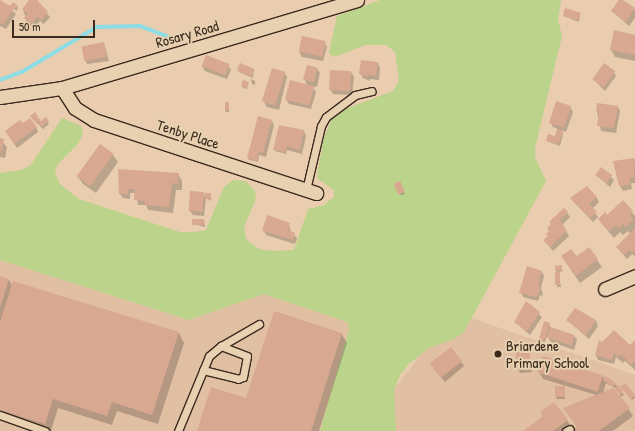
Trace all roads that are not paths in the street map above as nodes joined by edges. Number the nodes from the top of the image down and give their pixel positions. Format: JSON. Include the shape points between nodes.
{"nodes":[{"id":1,"x":357,"y":0,"type":"edge"},
{"id":2,"x":62,"y":88,"type":"junction"},
{"id":3,"x":372,"y":91,"type":"dead end"},
{"id":4,"x":0,"y":96,"type":"edge"},
{"id":5,"x":311,"y":192,"type":"joint"},
{"id":6,"x":635,"y":276,"type":"edge"},
{"id":7,"x":605,"y":289,"type":"dead end"},
{"id":8,"x":259,"y":324,"type":"dead end"},
{"id":9,"x":221,"y":346,"type":"junction"},
{"id":10,"x":202,"y":370,"type":"junction"},
{"id":11,"x":0,"y":415,"type":"edge"},
{"id":12,"x":45,"y":431,"type":"edge"},
{"id":13,"x":178,"y":431,"type":"edge"}],
"edges":[{"from":1,"to":2,"type":"street","name":"Rosary Road"},
{"from":2,"to":4,"type":"street","name":"Rosary Road"},
{"from":2,"to":5,"type":"street","name":"Tenby Place","via":[[75,108],[94,120]]},
{"from":3,"to":5,"type":"lane","via":[[355,95],[326,117],[321,126]]},
{"from":6,"to":7,"type":"street"},
{"from":8,"to":9,"type":"lane"},
{"from":9,"to":10,"type":"lane","via":[[209,356]]},
{"from":9,"to":10,"type":"lane","via":[[247,356],[243,377]]},
{"from":10,"to":13,"type":"lane"},
{"from":11,"to":12,"type":"lane"}]}
